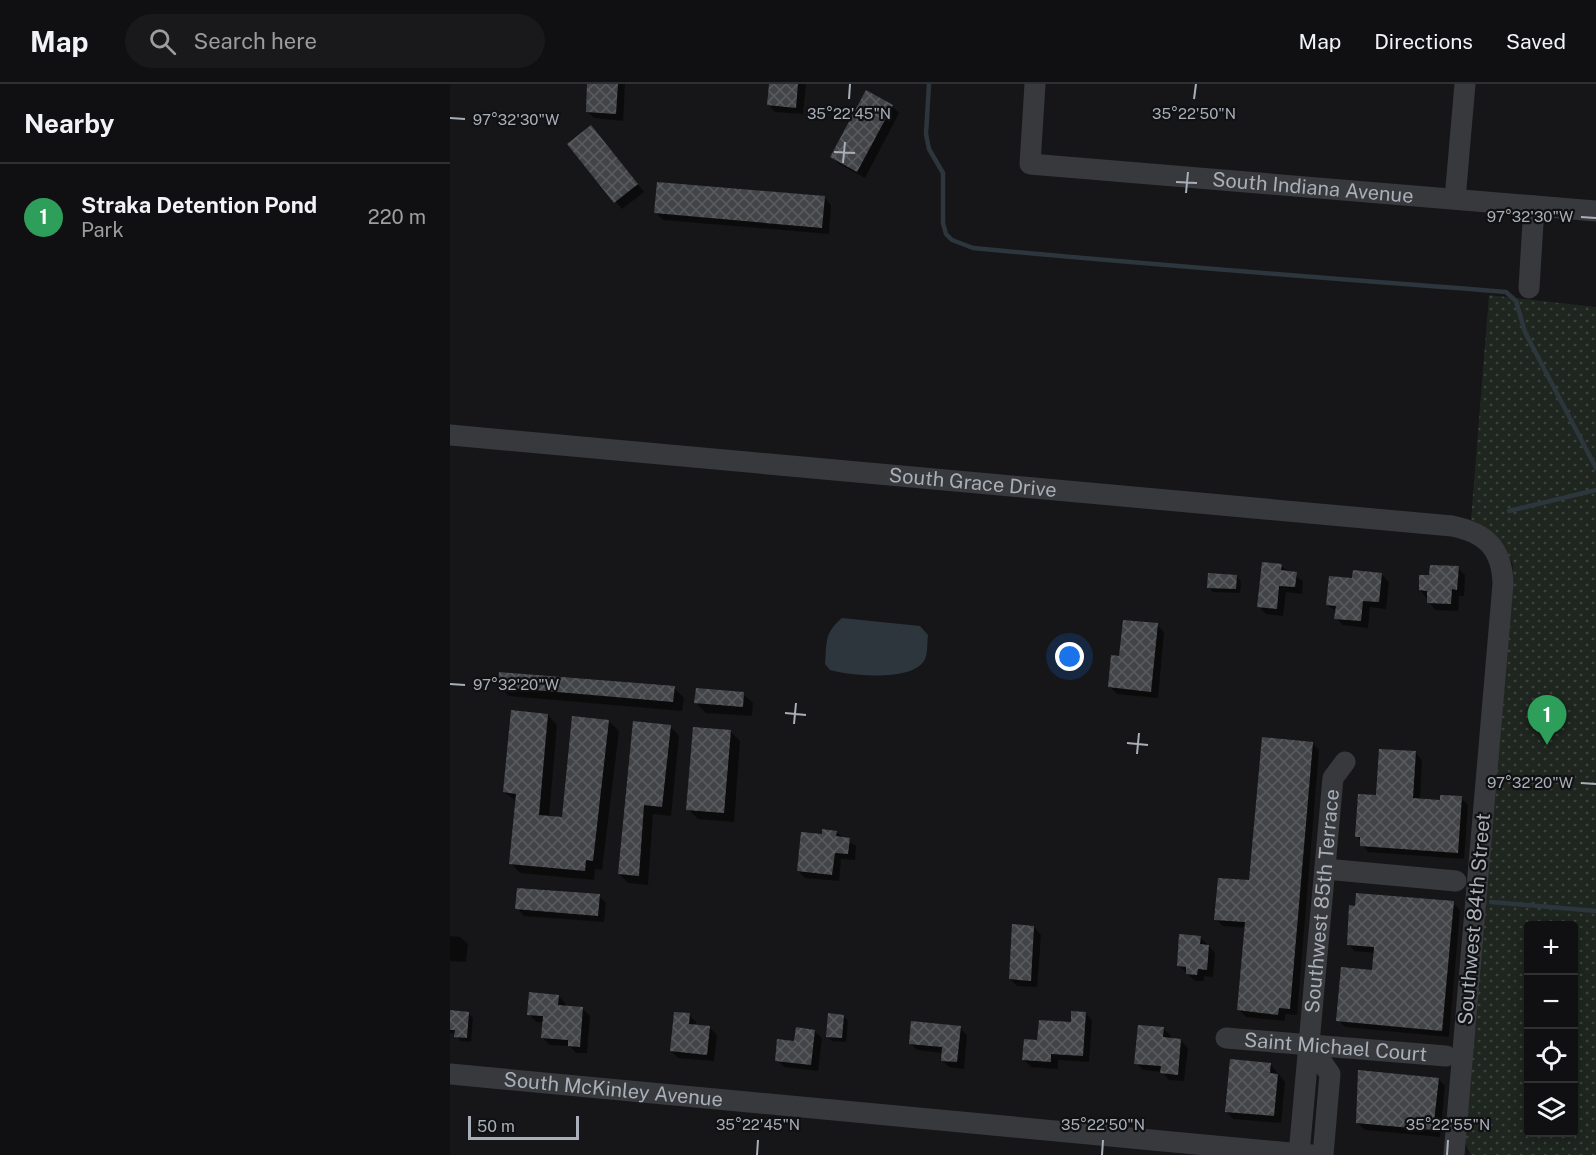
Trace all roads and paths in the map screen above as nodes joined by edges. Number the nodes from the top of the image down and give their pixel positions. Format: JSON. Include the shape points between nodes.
{"nodes":[{"id":1,"x":1035,"y":84,"type":"edge"},
{"id":2,"x":1465,"y":84,"type":"edge"},
{"id":3,"x":1455,"y":199,"type":"junction"},
{"id":4,"x":1534,"y":206,"type":"junction"},
{"id":5,"x":1596,"y":211,"type":"edge"},
{"id":6,"x":1529,"y":288,"type":"dead end"},
{"id":7,"x":450,"y":435,"type":"edge"},
{"id":8,"x":1490,"y":544,"type":"joint"},
{"id":9,"x":1345,"y":762,"type":"dead end"},
{"id":10,"x":1325,"y":869,"type":"junction"},
{"id":11,"x":1456,"y":880,"type":"dead end"},
{"id":12,"x":1226,"y":1038,"type":"dead end"},
{"id":13,"x":1310,"y":1045,"type":"junction"},
{"id":14,"x":1446,"y":1056,"type":"dead end"},
{"id":15,"x":450,"y":1074,"type":"edge"},
{"id":16,"x":1305,"y":1155,"type":"edge"},
{"id":17,"x":1323,"y":1155,"type":"edge"},
{"id":18,"x":1454,"y":1155,"type":"edge"}],
"edges":[{"from":1,"to":3,"type":"street","name":"South Indiana Avenue","via":[[1030,164]]},
{"from":2,"to":3,"type":"street"},
{"from":3,"to":4,"type":"street","name":"South Indiana Avenue"},
{"from":4,"to":5,"type":"street","name":"South Indiana Avenue"},
{"from":4,"to":6,"type":"street"},
{"from":7,"to":8,"type":"street","name":"South Grace Drive","via":[[1452,526],[1471,530]]},
{"from":8,"to":18,"type":"street","name":"Southwest 84th Street","via":[[1501,561],[1503,584]]},
{"from":9,"to":10,"type":"street","name":"Southwest 85th Terrace","via":[[1333,778]]},
{"from":10,"to":11,"type":"street"},
{"from":10,"to":13,"type":"street","name":"Southwest 85th Terrace"},
{"from":12,"to":13,"type":"street","name":"Saint Michael Court"},
{"from":13,"to":14,"type":"street","name":"Saint Michael Court"},
{"from":13,"to":16,"type":"street","name":"Southwest 85th Terrace","via":[[1305,1076]]},
{"from":13,"to":17,"type":"street","via":[[1329,1074]]},
{"from":15,"to":16,"type":"street","name":"South McKinley Avenue"}]}
